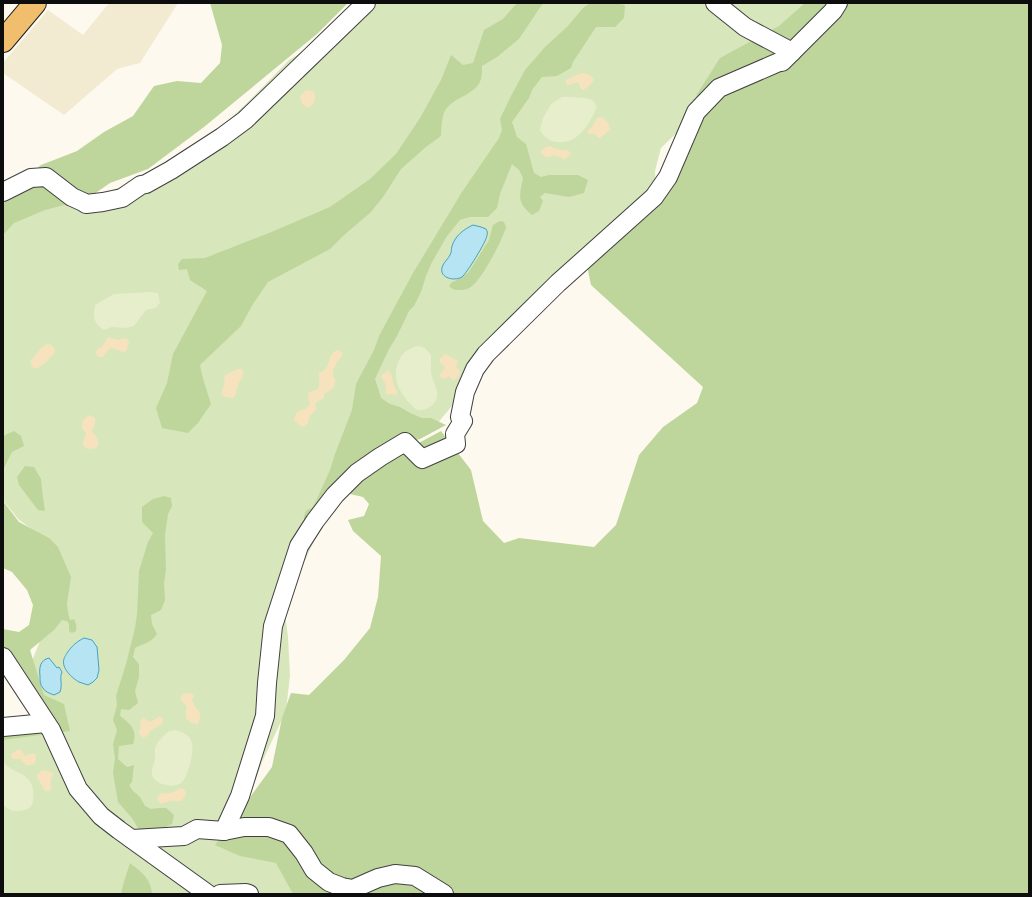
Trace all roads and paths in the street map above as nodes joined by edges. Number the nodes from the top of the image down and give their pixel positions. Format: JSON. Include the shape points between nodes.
{"nodes":[{"id":1,"x":35,"y":3,"type":"edge"},
{"id":2,"x":366,"y":3,"type":"edge"},
{"id":3,"x":715,"y":3,"type":"edge"},
{"id":4,"x":838,"y":3,"type":"edge"},
{"id":5,"x":3,"y":41,"type":"edge"},
{"id":6,"x":792,"y":52,"type":"junction"},
{"id":7,"x":3,"y":192,"type":"edge"},
{"id":8,"x":3,"y":657,"type":"edge"},
{"id":9,"x":46,"y":723,"type":"junction"},
{"id":10,"x":3,"y":727,"type":"edge"},
{"id":11,"x":224,"y":830,"type":"junction"},
{"id":12,"x":132,"y":839,"type":"junction"},
{"id":13,"x":208,"y":894,"type":"edge"},
{"id":14,"x":220,"y":894,"type":"edge"},
{"id":15,"x":249,"y":894,"type":"edge"},
{"id":16,"x":444,"y":894,"type":"edge"}],
"edges":[{"from":1,"to":5,"type":"main road"},
{"from":2,"to":7,"type":"street","via":[[245,120],[171,170],[146,184],[140,184],[122,198],[86,204],[72,197],[46,177],[31,178]]},
{"from":3,"to":6,"type":"street","via":[[745,27]]},
{"from":4,"to":6,"type":"street"},
{"from":6,"to":11,"type":"street","via":[[782,62],[719,88],[696,112],[668,177],[654,197],[558,283],[486,354],[475,370],[466,392],[460,417],[463,421],[455,434],[456,444],[422,459],[405,442],[357,473],[335,495],[315,521],[299,546],[273,626],[265,716],[240,796]]},
{"from":8,"to":9,"type":"street"},
{"from":9,"to":10,"type":"street"},
{"from":9,"to":12,"type":"street","via":[[78,789],[101,816]]},
{"from":11,"to":12,"type":"street","via":[[198,830],[184,836]]},
{"from":11,"to":16,"type":"street","via":[[269,827],[289,834],[314,870],[329,882],[342,887],[354,889],[378,878],[395,874],[415,876]]},
{"from":12,"to":13,"type":"street"},
{"from":14,"to":15,"type":"street"}]}
